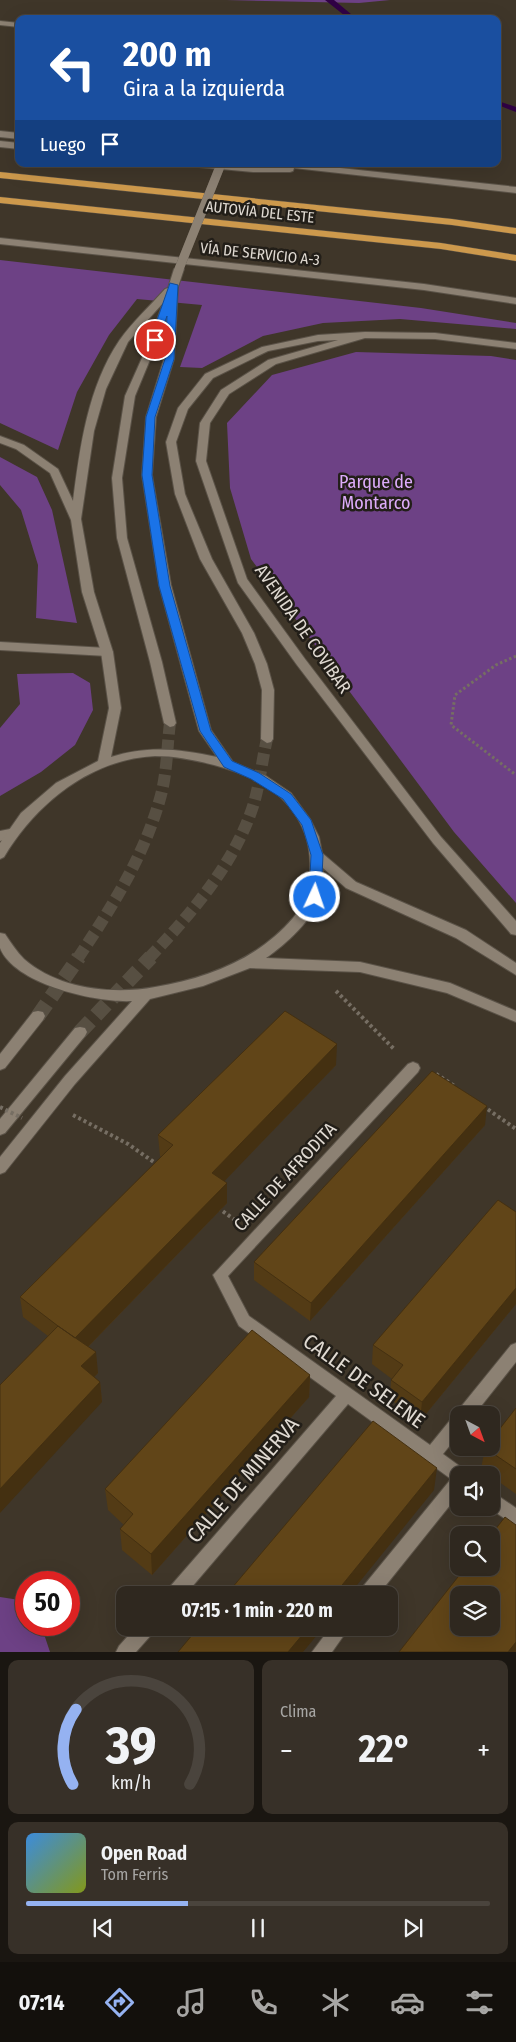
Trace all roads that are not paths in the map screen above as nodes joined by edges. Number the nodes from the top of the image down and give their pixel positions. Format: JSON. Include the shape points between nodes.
{"nodes":[{"id":1,"x":0,"y":23,"type":"edge"},
{"id":2,"x":15,"y":25,"type":"edge"},
{"id":3,"x":0,"y":134,"type":"edge"},
{"id":4,"x":15,"y":136,"type":"edge"},
{"id":5,"x":0,"y":144,"type":"edge"},
{"id":6,"x":15,"y":146,"type":"edge"},
{"id":7,"x":220,"y":167,"type":"edge"},
{"id":8,"x":231,"y":167,"type":"edge"},
{"id":9,"x":308,"y":167,"type":"edge"},
{"id":10,"x":327,"y":169,"type":"junction"},
{"id":11,"x":0,"y":175,"type":"edge"},
{"id":12,"x":516,"y":190,"type":"edge"},
{"id":13,"x":0,"y":200,"type":"edge"},
{"id":14,"x":516,"y":231,"type":"edge"},
{"id":15,"x":0,"y":241,"type":"edge"},
{"id":16,"x":516,"y":258,"type":"edge"},
{"id":17,"x":173,"y":285,"type":"junction"},
{"id":18,"x":516,"y":301,"type":"edge"},
{"id":19,"x":365,"y":335,"type":"junction"},
{"id":20,"x":516,"y":346,"type":"edge"},
{"id":21,"x":0,"y":439,"type":"edge"},
{"id":22,"x":76,"y":520,"type":"junction"},
{"id":23,"x":0,"y":646,"type":"edge"},
{"id":24,"x":107,"y":652,"type":"junction"},
{"id":25,"x":170,"y":723,"type":"tunnel mouth"},
{"id":26,"x":267,"y":739,"type":"tunnel mouth"},
{"id":27,"x":104,"y":763,"type":"junction"},
{"id":28,"x":228,"y":764,"type":"junction"},
{"id":29,"x":5,"y":835,"type":"edge"},
{"id":30,"x":0,"y":854,"type":"edge"},
{"id":31,"x":317,"y":855,"type":"junction"},
{"id":32,"x":516,"y":930,"type":"edge"},
{"id":33,"x":0,"y":938,"type":"edge"},
{"id":34,"x":251,"y":963,"type":"junction"},
{"id":35,"x":516,"y":970,"type":"edge"},
{"id":36,"x":145,"y":996,"type":"junction"},
{"id":37,"x":38,"y":1016,"type":"tunnel mouth"},
{"id":38,"x":516,"y":1017,"type":"edge"},
{"id":39,"x":80,"y":1032,"type":"tunnel mouth"},
{"id":40,"x":0,"y":1064,"type":"edge"},
{"id":41,"x":413,"y":1068,"type":"dead end"},
{"id":42,"x":0,"y":1128,"type":"edge"},
{"id":43,"x":0,"y":1168,"type":"edge"},
{"id":44,"x":244,"y":1321,"type":"joint"},
{"id":45,"x":516,"y":1350,"type":"edge"},
{"id":46,"x":347,"y":1394,"type":"junction"},
{"id":47,"x":471,"y":1406,"type":"edge"},
{"id":48,"x":450,"y":1433,"type":"edge"},
{"id":49,"x":432,"y":1455,"type":"junction"},
{"id":50,"x":450,"y":1468,"type":"edge"},
{"id":51,"x":450,"y":1492,"type":"edge"},
{"id":52,"x":500,"y":1506,"type":"edge"},
{"id":53,"x":516,"y":1518,"type":"edge"},
{"id":54,"x":182,"y":1586,"type":"edge"},
{"id":55,"x":374,"y":1586,"type":"edge"},
{"id":56,"x":139,"y":1636,"type":"edge"},
{"id":57,"x":334,"y":1636,"type":"edge"},
{"id":58,"x":125,"y":1652,"type":"edge"},
{"id":59,"x":321,"y":1652,"type":"edge"}],
"edges":[{"from":1,"to":2,"type":"main road"},
{"from":3,"to":4,"type":"main road"},
{"from":5,"to":6,"type":"main road"},
{"from":7,"to":17,"type":"main road","bridge":true},
{"from":8,"to":10,"type":"main road"},
{"from":9,"to":10,"type":"main road"},
{"from":10,"to":12,"type":"main road"},
{"from":11,"to":14,"type":"highway","name":"AUTOVÍA DEL ESTE"},
{"from":13,"to":16,"type":"highway","name":"AUTOVÍA DEL ESTE","via":[[431,245]]},
{"from":15,"to":18,"type":"main road","name":"VÍA DE SERVICIO A-3","via":[[424,287]]},
{"from":17,"to":22,"type":"main road","via":[[119,348],[95,404],[83,455]]},
{"from":17,"to":25,"type":"main road","via":[[155,340],[130,396],[117,478],[122,538]]},
{"from":17,"to":28,"type":"main road","via":[[169,359],[151,417],[147,475],[164,586],[205,731]]},
{"from":19,"to":20,"type":"main road","via":[[435,336]]},
{"from":19,"to":26,"type":"main road","via":[[318,338],[265,349],[209,376],[182,408],[171,442],[180,494],[206,559],[248,633],[261,664],[268,690]]},
{"from":19,"to":32,"type":"main road","name":"AVENIDA DE COVIBAR","via":[[272,362],[226,392],[205,423],[201,461],[242,580],[437,840]]},
{"from":21,"to":22,"type":"main road","via":[[20,447],[54,472]]},
{"from":22,"to":24,"type":"main road","via":[[88,592]]},
{"from":23,"to":24,"type":"main road"},
{"from":24,"to":27,"type":"main road","via":[[115,708]]},
{"from":27,"to":28,"type":"main road","via":[[146,753],[188,754]]},
{"from":27,"to":29,"type":"main road","via":[[64,783]]},
{"from":28,"to":31,"type":"main road","via":[[287,796],[307,823]]},
{"from":29,"to":30,"type":"main road"},
{"from":31,"to":34,"type":"main road","via":[[315,897],[288,935]]},
{"from":31,"to":35,"type":"main road","via":[[352,884],[461,934]]},
{"from":33,"to":36,"type":"main road","via":[[22,965],[57,984],[99,996]]},
{"from":34,"to":36,"type":"main road","via":[[205,982]]},
{"from":34,"to":38,"type":"main road","via":[[360,967],[450,988]]},
{"from":36,"to":43,"type":"main road","via":[[117,1025]]},
{"from":37,"to":40,"type":"main road"},
{"from":39,"to":42,"type":"main road"},
{"from":41,"to":44,"type":"main road","name":"CALLE DE AFRODITA","via":[[220,1275]]},
{"from":44,"to":46,"type":"main road","name":"CALLE DE SELENE"},
{"from":45,"to":47,"type":"main road"},
{"from":46,"to":49,"type":"main road","name":"CALLE DE SELENE"},
{"from":46,"to":54,"type":"main road","name":"CALLE DE MINERVA"},
{"from":48,"to":49,"type":"main road"},
{"from":49,"to":50,"type":"main road","name":"CALLE DE SELENE"},
{"from":51,"to":55,"type":"main road"},
{"from":52,"to":53,"type":"main road"},
{"from":56,"to":58,"type":"main road"},
{"from":57,"to":59,"type":"main road"}]}
